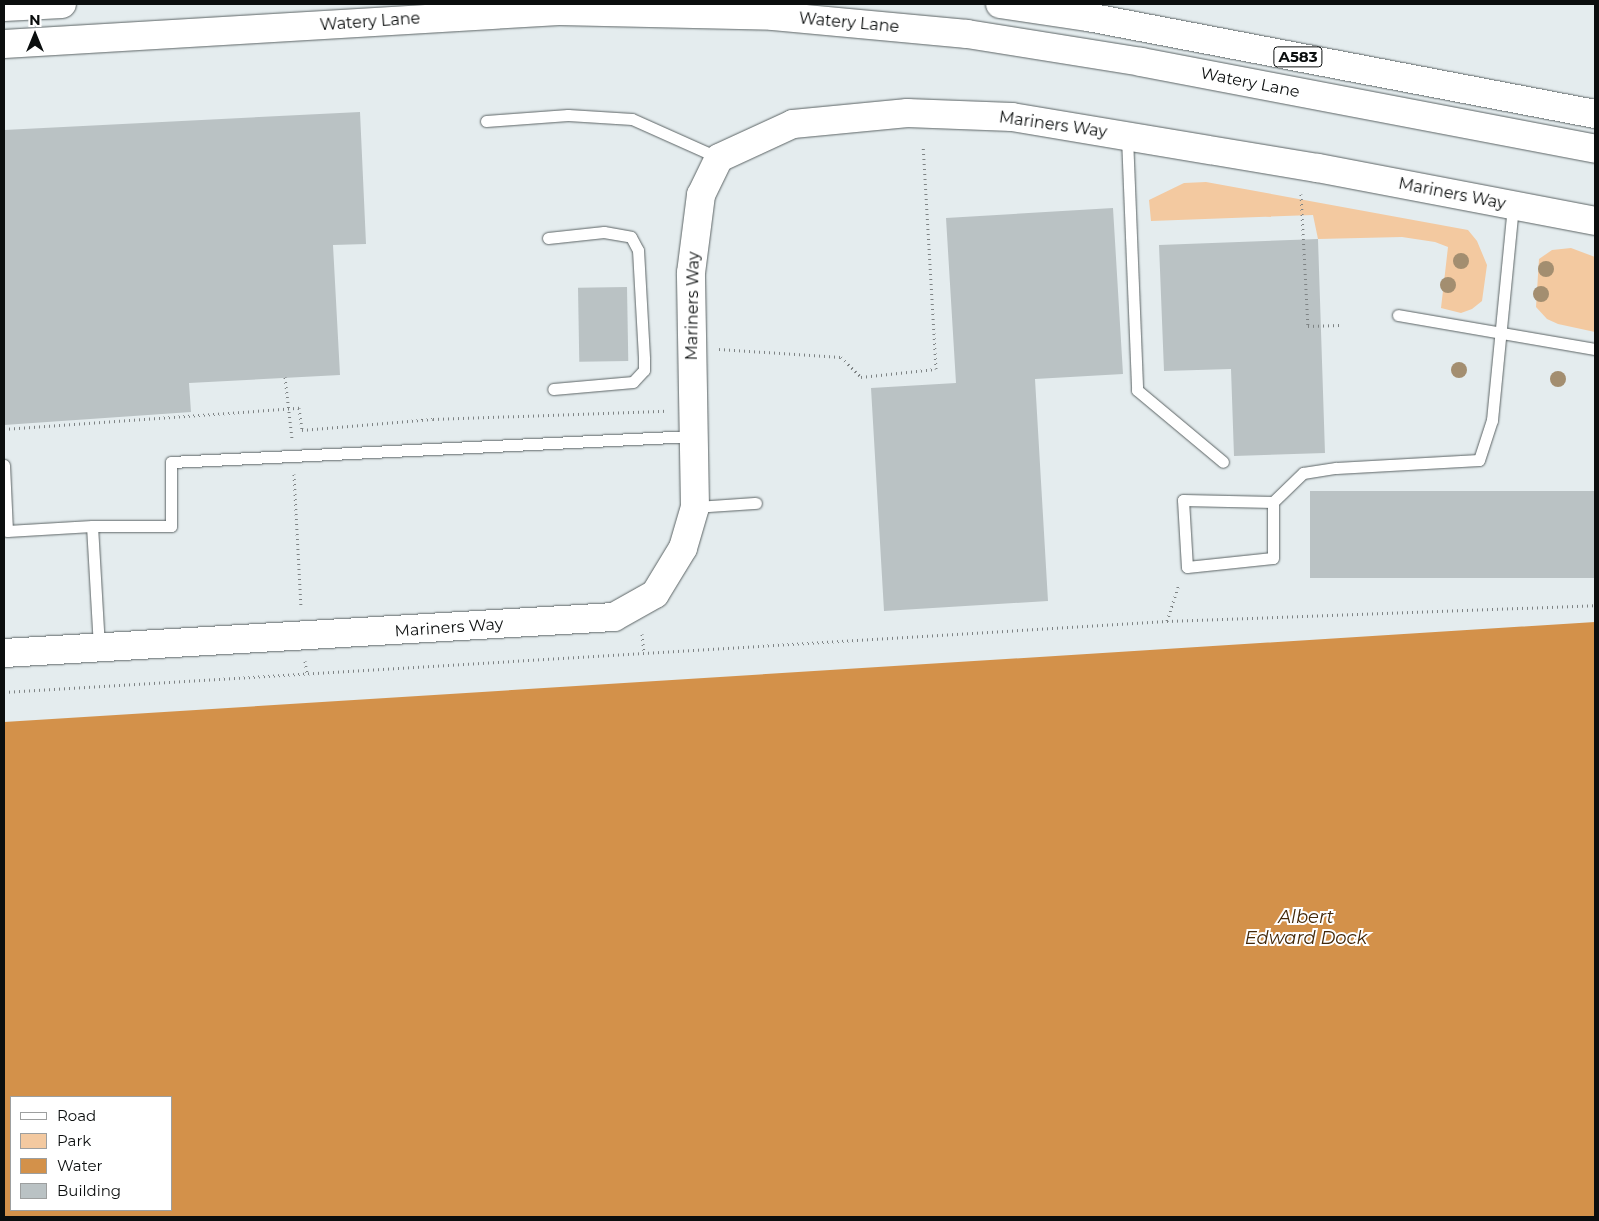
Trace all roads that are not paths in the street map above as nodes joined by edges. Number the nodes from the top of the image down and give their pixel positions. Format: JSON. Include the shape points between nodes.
{"nodes":[{"id":1,"x":62,"y":4,"type":"edge"},
{"id":2,"x":1000,"y":4,"type":"edge"},
{"id":3,"x":4,"y":7,"type":"edge"},
{"id":4,"x":4,"y":44,"type":"edge"},
{"id":5,"x":1595,"y":114,"type":"edge"},
{"id":6,"x":486,"y":121,"type":"dead end"},
{"id":7,"x":1127,"y":135,"type":"junction"},
{"id":8,"x":1595,"y":149,"type":"edge"},
{"id":9,"x":719,"y":158,"type":"junction"},
{"id":10,"x":1513,"y":206,"type":"junction"},
{"id":11,"x":1595,"y":222,"type":"edge"},
{"id":12,"x":548,"y":238,"type":"dead end"},
{"id":13,"x":1398,"y":315,"type":"dead end"},
{"id":14,"x":1501,"y":331,"type":"junction"},
{"id":15,"x":1595,"y":350,"type":"edge"},
{"id":16,"x":553,"y":389,"type":"dead end"},
{"id":17,"x":693,"y":423,"type":"junction"},
{"id":18,"x":1223,"y":462,"type":"dead end"},
{"id":19,"x":4,"y":465,"type":"edge"},
{"id":20,"x":1273,"y":502,"type":"junction"},
{"id":21,"x":756,"y":503,"type":"dead end"},
{"id":22,"x":695,"y":507,"type":"junction"},
{"id":23,"x":92,"y":526,"type":"junction"},
{"id":24,"x":99,"y":649,"type":"junction"},
{"id":25,"x":4,"y":653,"type":"edge"}],
"edges":[{"from":1,"to":3,"type":"main road"},
{"from":2,"to":5,"type":"main road","number":"A583","via":[[1088,17]]},
{"from":4,"to":8,"type":"main road","name":"Watery Lane","number":"A583","via":[[559,11],[792,18],[967,34],[1141,62]]},
{"from":6,"to":9,"type":"lane","via":[[568,115],[632,119]]},
{"from":7,"to":9,"type":"main road","name":"Mariners Way","via":[[1012,117],[907,113],[793,124]]},
{"from":7,"to":10,"type":"main road","name":"Mariners Way"},
{"from":7,"to":18,"type":"lane","via":[[1137,390]]},
{"from":9,"to":17,"type":"main road","name":"Mariners Way","via":[[701,195],[690,273]]},
{"from":10,"to":11,"type":"main road","name":"Mariners Way"},
{"from":10,"to":14,"type":"lane"},
{"from":12,"to":16,"type":"lane","via":[[604,232],[632,237],[638,250],[644,359],[644,370],[633,382]]},
{"from":13,"to":14,"type":"lane"},
{"from":14,"to":15,"type":"lane"},
{"from":14,"to":20,"type":"lane","via":[[1492,420],[1479,460],[1336,468],[1303,473]]},
{"from":17,"to":22,"type":"main road","name":"Mariners Way"},
{"from":17,"to":23,"type":"lane","via":[[293,456],[171,462],[171,526]]},
{"from":19,"to":23,"type":"lane","via":[[7,531]]},
{"from":20,"to":20,"type":"lane","via":[[1273,558],[1187,567],[1183,500]]},
{"from":21,"to":22,"type":"lane"},
{"from":22,"to":24,"type":"main road","name":"Mariners Way","via":[[683,548],[655,594],[614,617]]},
{"from":23,"to":24,"type":"lane"},
{"from":24,"to":25,"type":"main road","name":"Mariners Way"}]}
